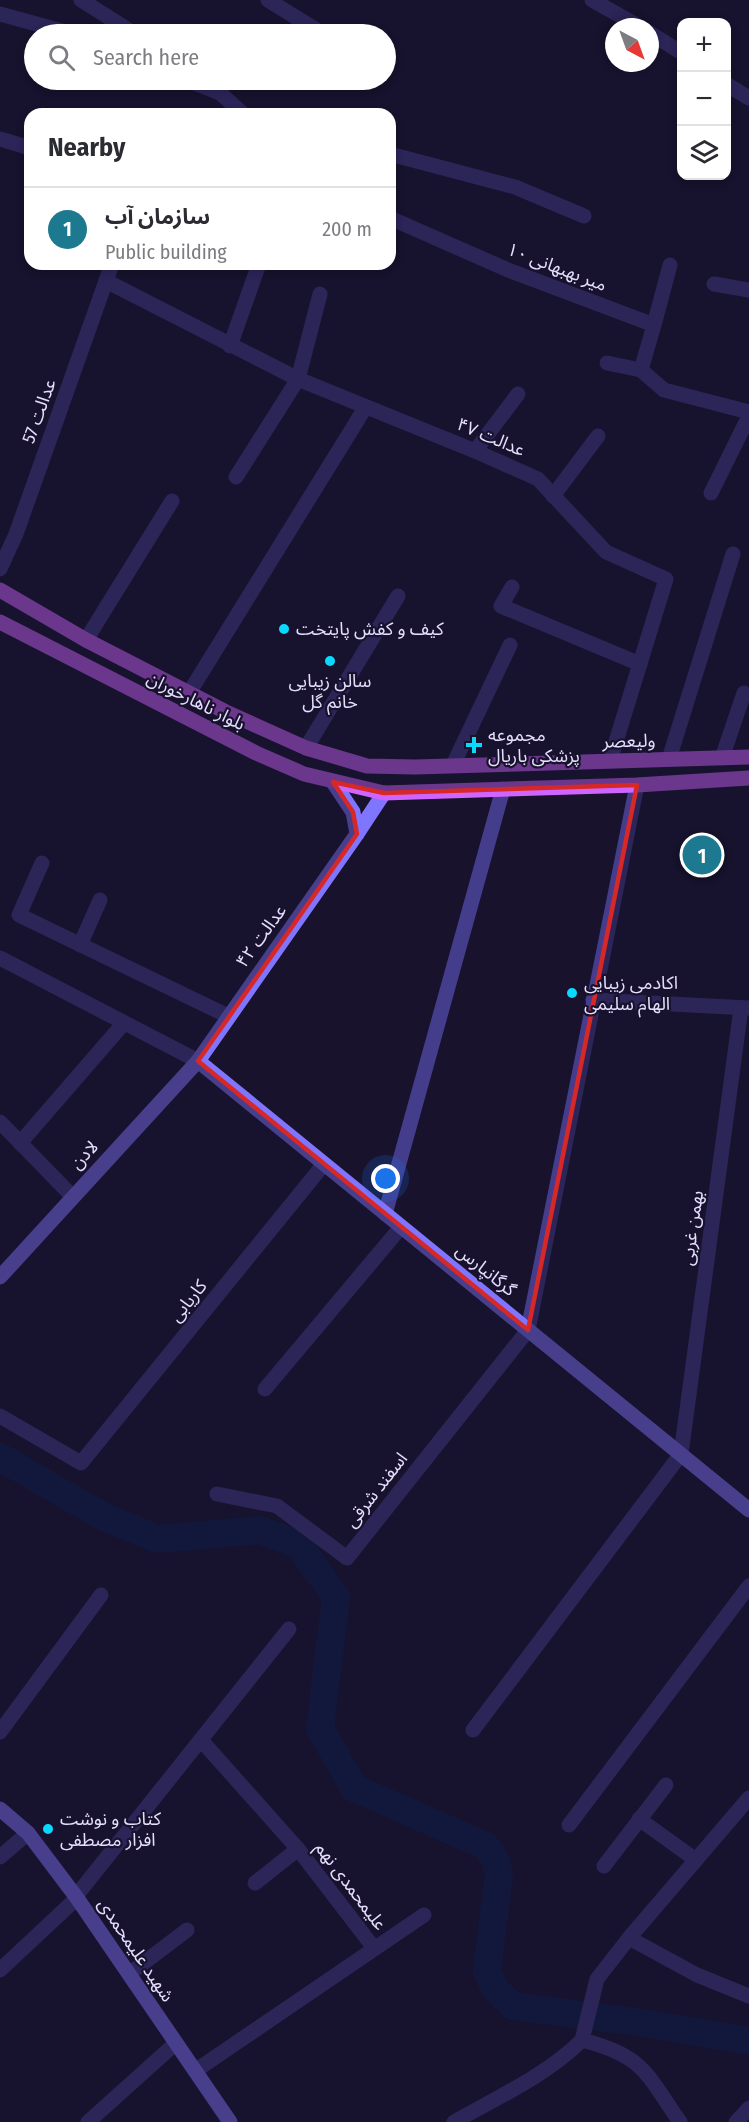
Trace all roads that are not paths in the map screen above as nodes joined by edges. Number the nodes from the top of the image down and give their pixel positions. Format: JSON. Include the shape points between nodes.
{"nodes":[{"id":1,"x":81,"y":0,"type":"edge"},
{"id":2,"x":268,"y":0,"type":"edge"},
{"id":3,"x":592,"y":0,"type":"edge"},
{"id":4,"x":0,"y":14,"type":"edge"},
{"id":5,"x":624,"y":18,"type":"edge"},
{"id":6,"x":36,"y":24,"type":"edge"},
{"id":7,"x":119,"y":24,"type":"edge"},
{"id":8,"x":307,"y":24,"type":"edge"},
{"id":9,"x":659,"y":39,"type":"edge"},
{"id":10,"x":677,"y":50,"type":"edge"},
{"id":11,"x":731,"y":86,"type":"edge"},
{"id":12,"x":213,"y":90,"type":"edge"},
{"id":13,"x":218,"y":90,"type":"edge"},
{"id":14,"x":747,"y":92,"type":"edge"},
{"id":15,"x":221,"y":93,"type":"junction"},
{"id":16,"x":237,"y":108,"type":"edge"},
{"id":17,"x":0,"y":139,"type":"edge"},
{"id":18,"x":24,"y":146,"type":"edge"},
{"id":19,"x":396,"y":156,"type":"edge"},
{"id":20,"x":585,"y":216,"type":"dead end"},
{"id":21,"x":396,"y":221,"type":"edge"},
{"id":22,"x":670,"y":265,"type":"dead end"},
{"id":23,"x":110,"y":270,"type":"edge"},
{"id":24,"x":257,"y":270,"type":"edge"},
{"id":25,"x":106,"y":282,"type":"junction"},
{"id":26,"x":714,"y":284,"type":"dead end"},
{"id":27,"x":749,"y":290,"type":"edge"},
{"id":28,"x":320,"y":294,"type":"dead end"},
{"id":29,"x":654,"y":325,"type":"junction"},
{"id":30,"x":230,"y":346,"type":"junction"},
{"id":31,"x":607,"y":363,"type":"dead end"},
{"id":32,"x":641,"y":370,"type":"junction"},
{"id":33,"x":298,"y":379,"type":"junction"},
{"id":34,"x":518,"y":394,"type":"dead end"},
{"id":35,"x":365,"y":408,"type":"junction"},
{"id":36,"x":749,"y":414,"type":"edge"},
{"id":37,"x":598,"y":436,"type":"dead end"},
{"id":38,"x":475,"y":451,"type":"junction"},
{"id":39,"x":236,"y":477,"type":"dead end"},
{"id":40,"x":711,"y":493,"type":"dead end"},
{"id":41,"x":553,"y":496,"type":"junction"},
{"id":42,"x":172,"y":501,"type":"dead end"},
{"id":43,"x":16,"y":534,"type":"junction"},
{"id":44,"x":0,"y":546,"type":"edge"},
{"id":45,"x":733,"y":554,"type":"dead end"},
{"id":46,"x":0,"y":569,"type":"edge"},
{"id":47,"x":512,"y":587,"type":"dead end"},
{"id":48,"x":0,"y":590,"type":"edge"},
{"id":49,"x":398,"y":596,"type":"dead end"},
{"id":50,"x":0,"y":622,"type":"edge"},
{"id":51,"x":86,"y":640,"type":"junction"},
{"id":52,"x":510,"y":645,"type":"dead end"},
{"id":53,"x":640,"y":664,"type":"junction"},
{"id":54,"x":189,"y":693,"type":"junction"},
{"id":55,"x":744,"y":693,"type":"dead end"},
{"id":56,"x":306,"y":748,"type":"junction"},
{"id":57,"x":749,"y":757,"type":"edge"},
{"id":58,"x":722,"y":758,"type":"junction"},
{"id":59,"x":669,"y":759,"type":"junction"},
{"id":60,"x":610,"y":761,"type":"junction"},
{"id":61,"x":453,"y":765,"type":"junction"},
{"id":62,"x":367,"y":766,"type":"joint"},
{"id":63,"x":749,"y":778,"type":"edge"},
{"id":64,"x":333,"y":782,"type":"junction"},
{"id":65,"x":638,"y":785,"type":"junction"},
{"id":66,"x":503,"y":789,"type":"junction"},
{"id":67,"x":384,"y":794,"type":"junction"},
{"id":68,"x":357,"y":834,"type":"junction"},
{"id":69,"x":42,"y":863,"type":"dead end"},
{"id":70,"x":100,"y":900,"type":"dead end"},
{"id":71,"x":80,"y":945,"type":"junction"},
{"id":72,"x":0,"y":958,"type":"edge"},
{"id":73,"x":593,"y":1000,"type":"junction"},
{"id":74,"x":745,"y":1008,"type":"edge"},
{"id":75,"x":228,"y":1016,"type":"junction"},
{"id":76,"x":124,"y":1023,"type":"junction"},
{"id":77,"x":198,"y":1061,"type":"junction"},
{"id":78,"x":0,"y":1122,"type":"edge"},
{"id":79,"x":20,"y":1143,"type":"junction"},
{"id":80,"x":324,"y":1164,"type":"junction"},
{"id":81,"x":72,"y":1196,"type":"junction"},
{"id":82,"x":385,"y":1214,"type":"junction"},
{"id":83,"x":402,"y":1227,"type":"junction"},
{"id":84,"x":0,"y":1277,"type":"edge"},
{"id":85,"x":528,"y":1330,"type":"junction"},
{"id":86,"x":265,"y":1389,"type":"dead end"},
{"id":87,"x":0,"y":1416,"type":"edge"},
{"id":88,"x":681,"y":1454,"type":"junction"},
{"id":89,"x":217,"y":1494,"type":"dead end"},
{"id":90,"x":749,"y":1510,"type":"edge"},
{"id":91,"x":749,"y":1586,"type":"edge"},
{"id":92,"x":101,"y":1595,"type":"dead end"},
{"id":93,"x":289,"y":1629,"type":"dead end"},
{"id":94,"x":473,"y":1730,"type":"dead end"},
{"id":95,"x":0,"y":1732,"type":"edge"},
{"id":96,"x":201,"y":1740,"type":"junction"},
{"id":97,"x":666,"y":1785,"type":"dead end"},
{"id":98,"x":749,"y":1798,"type":"edge"},
{"id":99,"x":0,"y":1809,"type":"edge"},
{"id":100,"x":639,"y":1820,"type":"junction"},
{"id":101,"x":569,"y":1825,"type":"dead end"},
{"id":102,"x":28,"y":1833,"type":"junction"},
{"id":103,"x":298,"y":1849,"type":"junction"},
{"id":104,"x":0,"y":1857,"type":"edge"},
{"id":105,"x":696,"y":1860,"type":"junction"},
{"id":106,"x":604,"y":1866,"type":"dead end"},
{"id":107,"x":255,"y":1883,"type":"dead end"},
{"id":108,"x":77,"y":1897,"type":"junction"},
{"id":109,"x":424,"y":1915,"type":"dead end"},
{"id":110,"x":187,"y":1930,"type":"dead end"},
{"id":111,"x":628,"y":1938,"type":"junction"},
{"id":112,"x":374,"y":1948,"type":"junction"},
{"id":113,"x":0,"y":1970,"type":"edge"},
{"id":114,"x":129,"y":1974,"type":"junction"},
{"id":115,"x":749,"y":1996,"type":"edge"},
{"id":116,"x":582,"y":2040,"type":"junction"},
{"id":117,"x":176,"y":2043,"type":"junction"},
{"id":118,"x":195,"y":2071,"type":"junction"},
{"id":119,"x":749,"y":2108,"type":"edge"},
{"id":120,"x":88,"y":2122,"type":"edge"},
{"id":121,"x":230,"y":2122,"type":"edge"},
{"id":122,"x":454,"y":2122,"type":"edge"},
{"id":123,"x":681,"y":2122,"type":"edge"},
{"id":124,"x":736,"y":2122,"type":"edge"}],
"edges":[{"from":1,"to":7,"type":"street"},
{"from":2,"to":8,"type":"street"},
{"from":3,"to":5,"type":"street"},
{"from":4,"to":6,"type":"street"},
{"from":9,"to":10,"type":"street"},
{"from":11,"to":14,"type":"street"},
{"from":12,"to":15,"type":"street"},
{"from":13,"to":15,"type":"street"},
{"from":15,"to":16,"type":"street"},
{"from":17,"to":18,"type":"street"},
{"from":19,"to":20,"type":"street","via":[[515,187]]},
{"from":21,"to":29,"type":"street","name":"۱۰ میر بهبهانی","via":[[508,270]]},
{"from":22,"to":29,"type":"street"},
{"from":23,"to":25,"type":"street","name":"عدالت 57"},
{"from":24,"to":30,"type":"street"},
{"from":25,"to":30,"type":"street","name":"عدالت ۴۷"},
{"from":25,"to":43,"type":"street","name":"عدالت 57"},
{"from":26,"to":27,"type":"street"},
{"from":28,"to":33,"type":"street"},
{"from":29,"to":32,"type":"street"},
{"from":30,"to":33,"type":"street","name":"عدالت ۴۷"},
{"from":31,"to":32,"type":"street"},
{"from":32,"to":36,"type":"street","via":[[664,390]]},
{"from":33,"to":35,"type":"street","name":"عدالت ۴۷"},
{"from":33,"to":39,"type":"street"},
{"from":34,"to":38,"type":"street"},
{"from":35,"to":38,"type":"street","name":"عدالت ۴۷"},
{"from":35,"to":54,"type":"street"},
{"from":36,"to":40,"type":"street"},
{"from":37,"to":41,"type":"street"},
{"from":38,"to":41,"type":"street","name":"عدالت ۴۷","via":[[538,479]]},
{"from":41,"to":53,"type":"street","name":"عدالت ۴۷","via":[[606,552],[666,579]]},
{"from":42,"to":51,"type":"street"},
{"from":43,"to":44,"type":"street"},
{"from":43,"to":46,"type":"street","name":"عدالت 57"},
{"from":45,"to":59,"type":"street"},
{"from":47,"to":53,"type":"street","via":[[501,606]]},
{"from":48,"to":51,"type":"main road","name":"بلوار ناهارخوران"},
{"from":49,"to":56,"type":"street"},
{"from":50,"to":64,"type":"main road","name":"بلوار ناهارخوران","via":[[256,753]]},
{"from":51,"to":54,"type":"main road","name":"بلوار ناهارخوران"},
{"from":52,"to":61,"type":"street"},
{"from":53,"to":60,"type":"street","name":"عدالت ۴۷"},
{"from":54,"to":56,"type":"main road","name":"بلوار ناهارخوران"},
{"from":55,"to":58,"type":"street"},
{"from":56,"to":62,"type":"main road","name":"بلوار ناهارخوران"},
{"from":57,"to":58,"type":"main road","name":"ولیعصر"},
{"from":58,"to":59,"type":"main road","name":"ولیعصر"},
{"from":59,"to":60,"type":"main road","name":"ولیعصر"},
{"from":60,"to":61,"type":"main road","name":"ولیعصر"},
{"from":61,"to":62,"type":"main road","name":"ولیعصر"},
{"from":63,"to":65,"type":"main road"},
{"from":64,"to":67,"type":"main road","name":"بلوار ناهارخوران"},
{"from":64,"to":68,"type":"main road","via":[[353,812]]},
{"from":65,"to":66,"type":"main road"},
{"from":65,"to":73,"type":"street"},
{"from":66,"to":67,"type":"main road"},
{"from":66,"to":82,"type":"street"},
{"from":67,"to":68,"type":"main road","name":"عدالت ۴۲"},
{"from":68,"to":75,"type":"main road","name":"عدالت ۴۲"},
{"from":69,"to":71,"type":"street","via":[[19,915]]},
{"from":70,"to":71,"type":"street"},
{"from":71,"to":75,"type":"street"},
{"from":72,"to":76,"type":"street"},
{"from":73,"to":74,"type":"street"},
{"from":73,"to":85,"type":"street"},
{"from":74,"to":88,"type":"street","name":"بهمن غربی"},
{"from":75,"to":77,"type":"main road","name":"عدالت ۴۲"},
{"from":76,"to":77,"type":"street"},
{"from":76,"to":79,"type":"street"},
{"from":77,"to":80,"type":"main road","name":"گرگانپارس"},
{"from":77,"to":81,"type":"main road","name":"لادن"},
{"from":78,"to":79,"type":"street"},
{"from":79,"to":81,"type":"street"},
{"from":80,"to":82,"type":"main road","name":"گرگانپارس"},
{"from":80,"to":87,"type":"street","name":"کاریابی","via":[[81,1463]]},
{"from":81,"to":84,"type":"main road","name":"لادن"},
{"from":82,"to":83,"type":"main road","name":"گرگانپارس"},
{"from":83,"to":85,"type":"main road","name":"گرگانپارس"},
{"from":83,"to":86,"type":"street"},
{"from":85,"to":88,"type":"main road","name":"گرگانپارس"},
{"from":85,"to":89,"type":"street","name":"اسفند شرقی","via":[[347,1558],[278,1506]]},
{"from":88,"to":90,"type":"main road","name":"گرگانپارس"},
{"from":88,"to":94,"type":"street"},
{"from":91,"to":101,"type":"street"},
{"from":92,"to":95,"type":"street"},
{"from":93,"to":96,"type":"street"},
{"from":96,"to":103,"type":"street","name":"علیمحمدی نهم"},
{"from":96,"to":108,"type":"street"},
{"from":97,"to":100,"type":"street"},
{"from":98,"to":105,"type":"street"},
{"from":99,"to":102,"type":"main road","name":"شهید علیمحمدی"},
{"from":100,"to":105,"type":"street"},
{"from":100,"to":106,"type":"street"},
{"from":102,"to":104,"type":"street"},
{"from":102,"to":108,"type":"main road","name":"شهید علیمحمدی"},
{"from":103,"to":107,"type":"street"},
{"from":103,"to":112,"type":"street","name":"علیمحمدی نهم"},
{"from":105,"to":111,"type":"street"},
{"from":108,"to":113,"type":"street"},
{"from":108,"to":114,"type":"main road","name":"شهید علیمحمدی"},
{"from":109,"to":112,"type":"street"},
{"from":110,"to":114,"type":"street"},
{"from":111,"to":115,"type":"street","via":[[697,1975]]},
{"from":111,"to":116,"type":"street","via":[[597,1979]]},
{"from":112,"to":118,"type":"street","name":"علیمحمدی نهم"},
{"from":114,"to":117,"type":"main road","name":"شهید علیمحمدی"},
{"from":116,"to":122,"type":"street","via":[[541,2073]]},
{"from":116,"to":123,"type":"street","via":[[630,2056]]},
{"from":117,"to":118,"type":"main road","name":"شهید علیمحمدی"},
{"from":117,"to":120,"type":"street"},
{"from":118,"to":121,"type":"main road","name":"شهید علیمحمدی"},
{"from":119,"to":124,"type":"street"}]}
